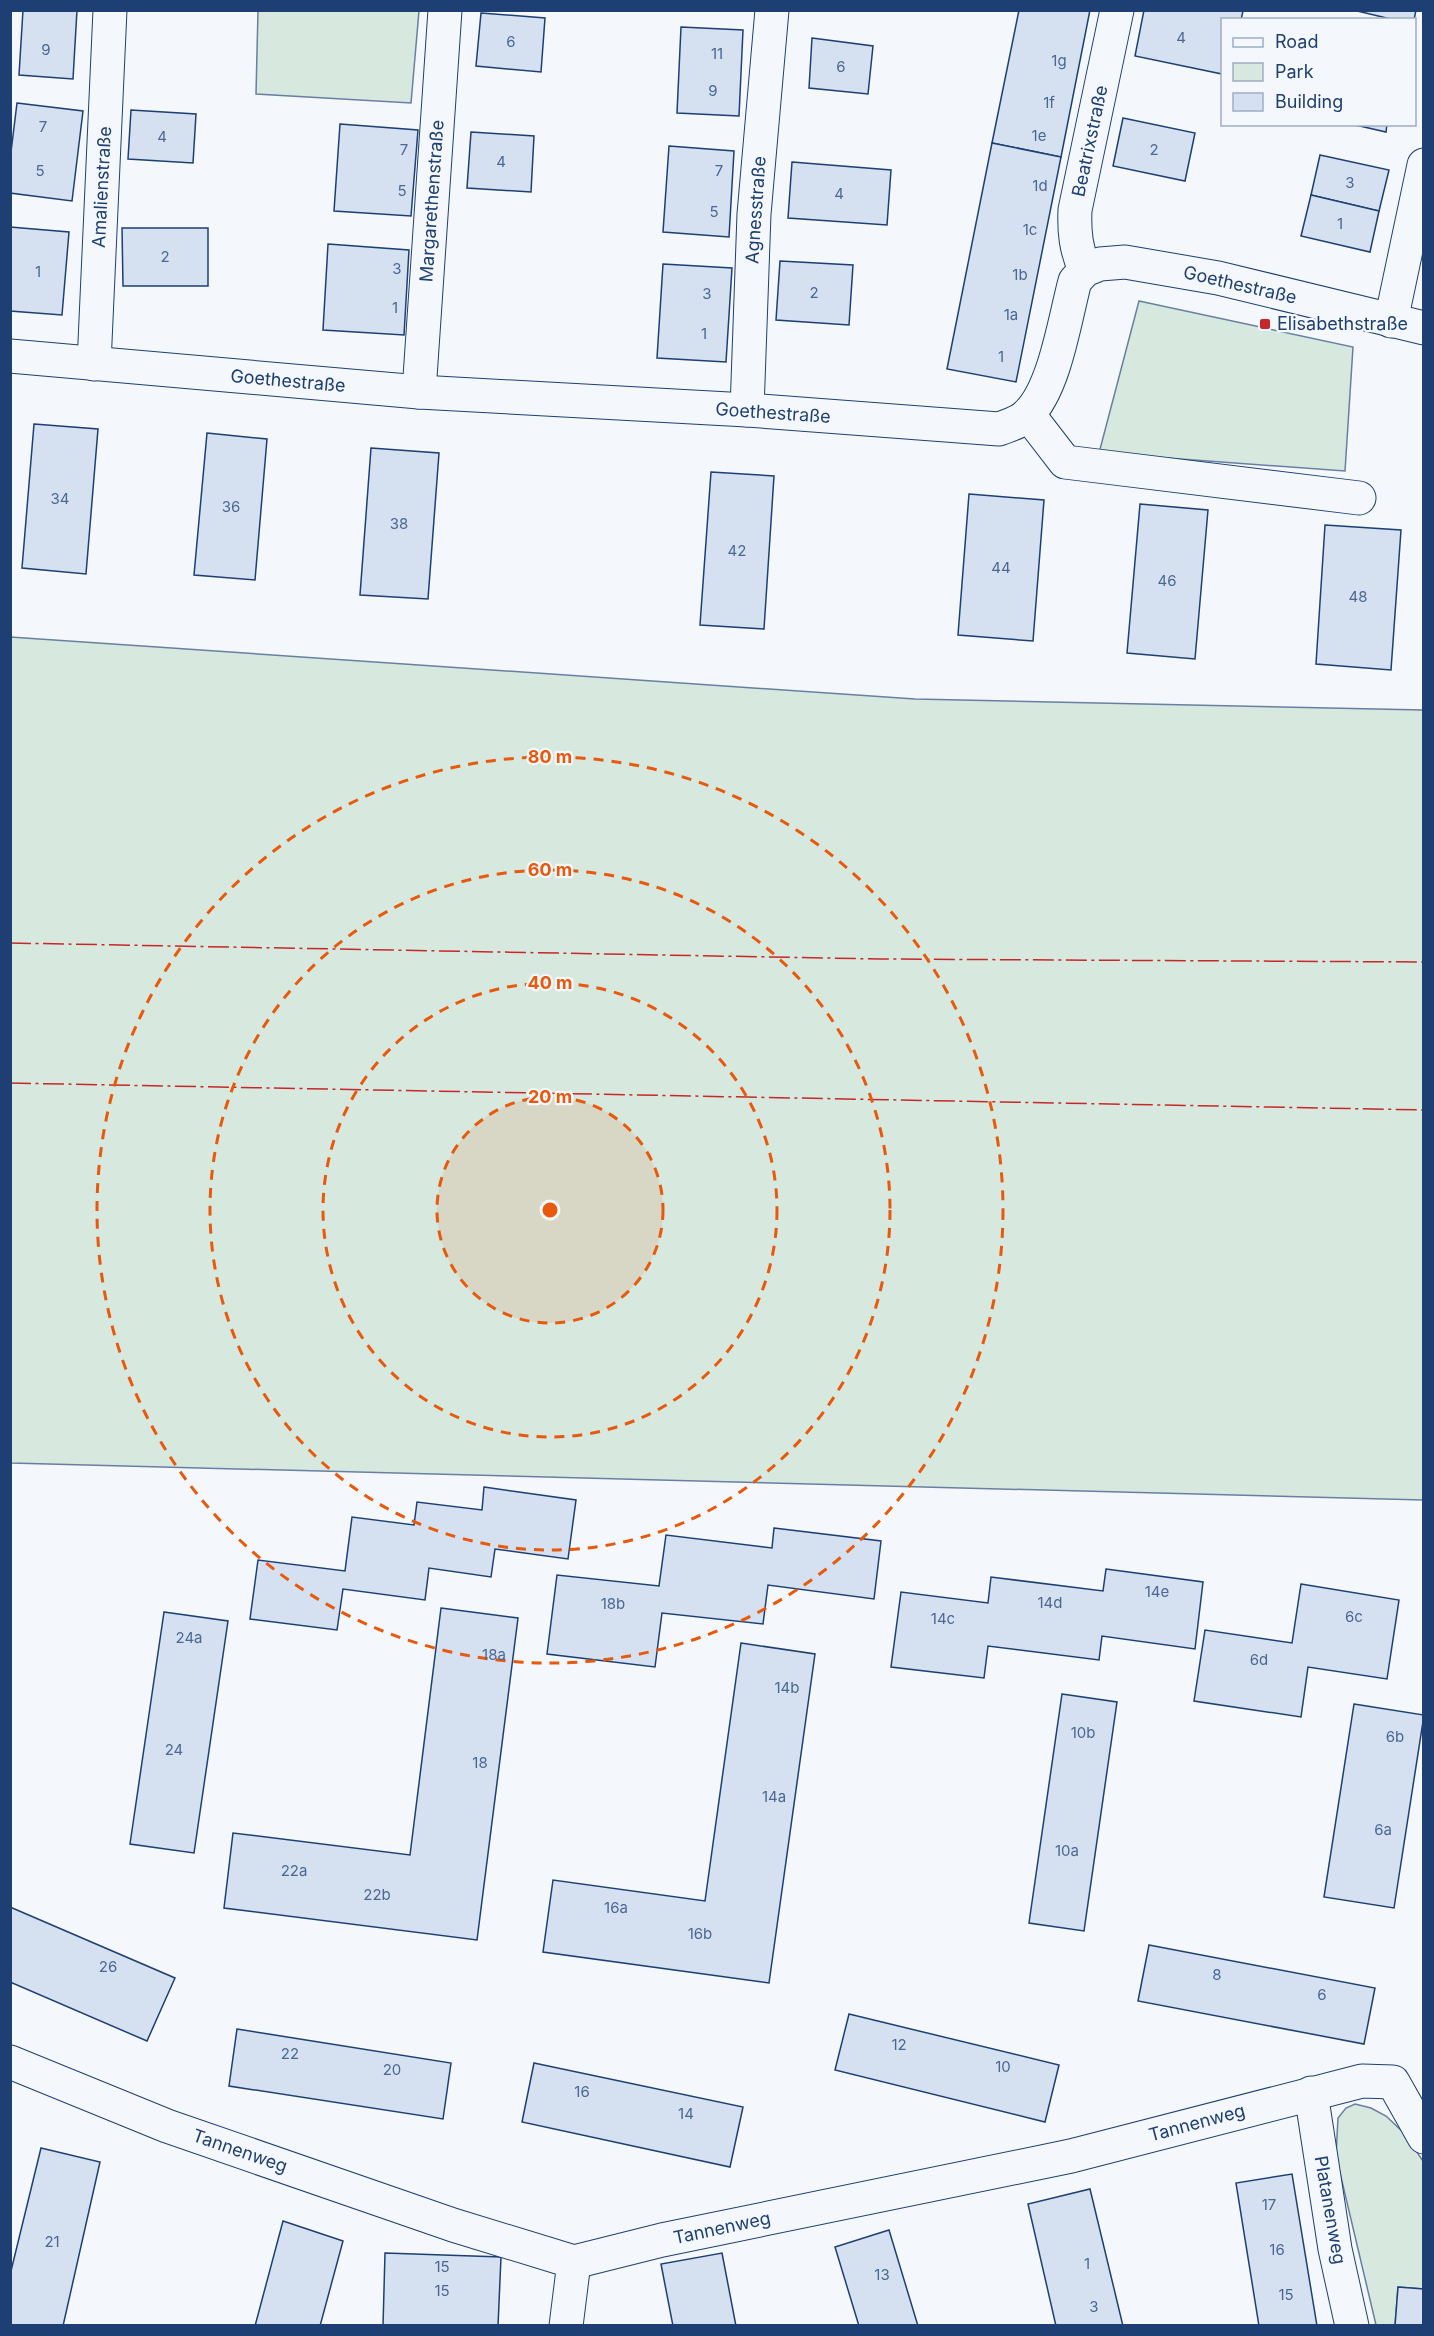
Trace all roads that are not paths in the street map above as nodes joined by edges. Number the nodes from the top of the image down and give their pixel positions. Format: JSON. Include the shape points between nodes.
{"nodes":[{"id":1,"x":110,"y":10,"type":"edge"},
{"id":2,"x":445,"y":10,"type":"edge"},
{"id":3,"x":772,"y":10,"type":"edge"},
{"id":4,"x":1117,"y":10,"type":"edge"},
{"id":5,"x":1424,"y":165,"type":"edge"},
{"id":6,"x":1086,"y":270,"type":"junction"},
{"id":7,"x":1391,"y":321,"type":"junction"},
{"id":8,"x":1424,"y":328,"type":"edge"},
{"id":9,"x":10,"y":356,"type":"edge"},
{"id":10,"x":94,"y":364,"type":"junction"},
{"id":11,"x":419,"y":392,"type":"junction"},
{"id":12,"x":747,"y":410,"type":"junction"},
{"id":13,"x":1028,"y":414,"type":"junction"},
{"id":14,"x":1359,"y":498,"type":"dead end"},
{"id":15,"x":10,"y":2062,"type":"edge"},
{"id":16,"x":1311,"y":2093,"type":"junction"},
{"id":17,"x":1424,"y":2137,"type":"edge"},
{"id":18,"x":574,"y":2262,"type":"junction"},
{"id":19,"x":566,"y":2325,"type":"edge"},
{"id":20,"x":1352,"y":2325,"type":"edge"}],
"edges":[{"from":1,"to":10,"type":"street","name":"Amalienstraße"},
{"from":2,"to":11,"type":"street","name":"Margarethenstraße"},
{"from":3,"to":12,"type":"street","name":"Agnesstraße","via":[[754,214]]},
{"from":4,"to":6,"type":"street","name":"Beatrixstraße","via":[[1075,210],[1074,233]]},
{"from":5,"to":7,"type":"street"},
{"from":6,"to":7,"type":"street","name":"Goethestraße","via":[[1125,261],[1218,278]]},
{"from":6,"to":13,"type":"street","name":"Goethestraße","via":[[1075,281],[1050,375]]},
{"from":7,"to":8,"type":"street","name":"Goethestraße"},
{"from":9,"to":10,"type":"street","name":"Goethestraße"},
{"from":10,"to":11,"type":"street","name":"Goethestraße"},
{"from":11,"to":12,"type":"street","name":"Goethestraße"},
{"from":12,"to":13,"type":"street","name":"Goethestraße","via":[[999,429]]},
{"from":13,"to":14,"type":"street","via":[[1065,462]]},
{"from":15,"to":18,"type":"street","name":"Tannenweg","via":[[166,2126],[453,2225]]},
{"from":16,"to":17,"type":"street","name":"Tannenweg","via":[[1362,2081],[1393,2082]]},
{"from":16,"to":18,"type":"street","name":"Tannenweg","via":[[1071,2156],[662,2240]]},
{"from":16,"to":20,"type":"street","name":"Platanenweg","via":[[1335,2249]]},
{"from":18,"to":19,"type":"street"}]}
